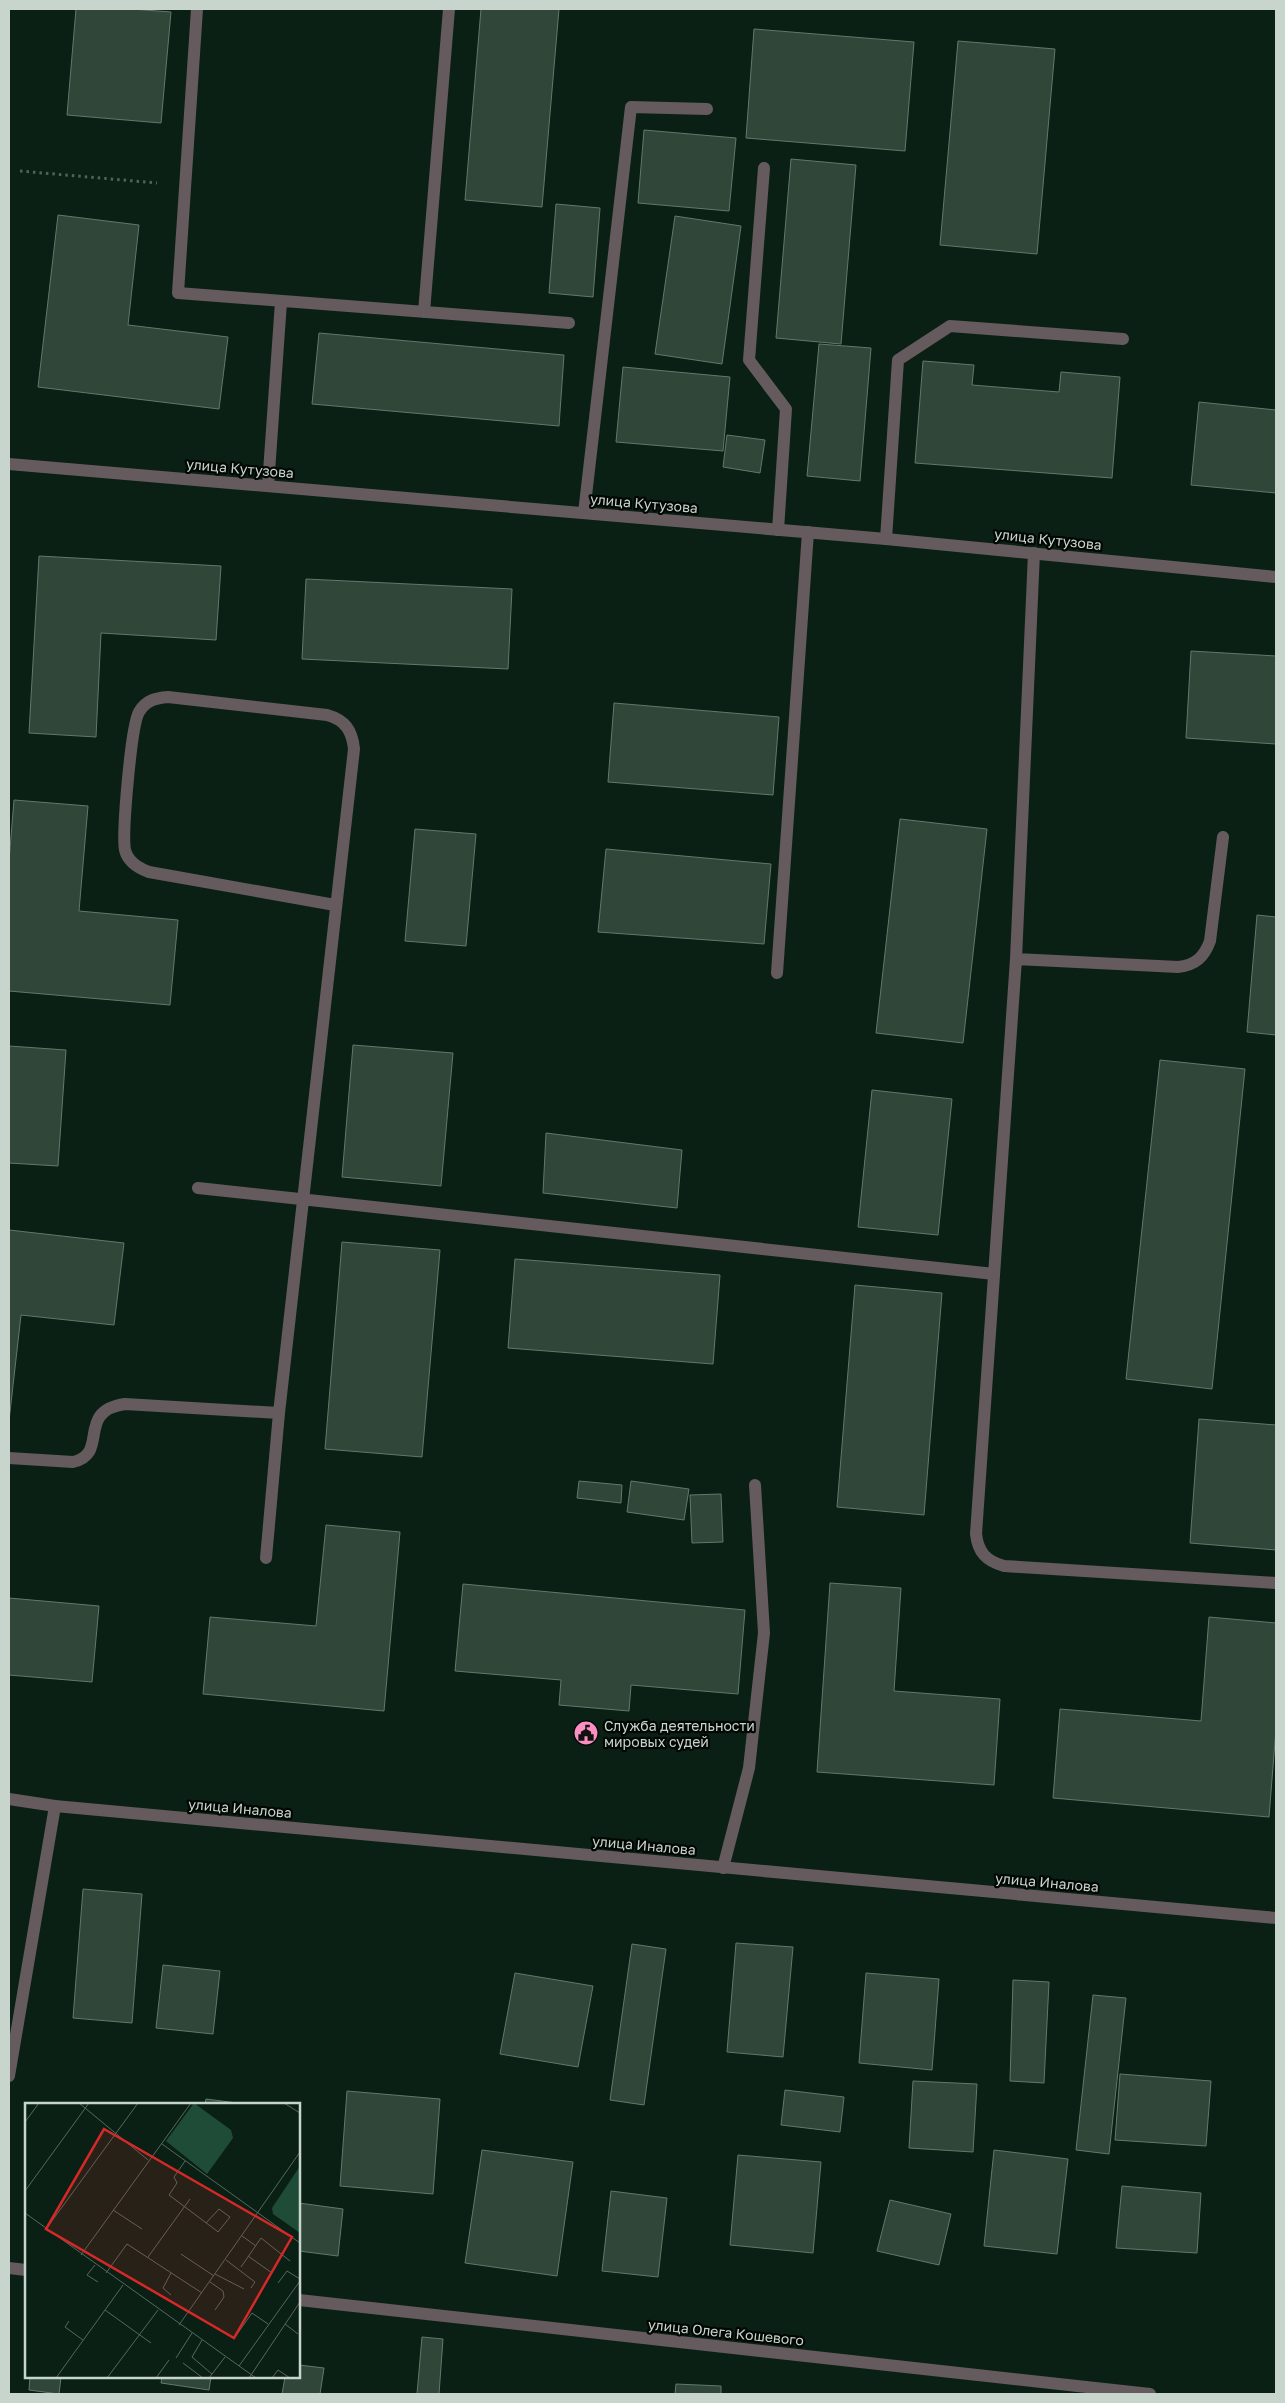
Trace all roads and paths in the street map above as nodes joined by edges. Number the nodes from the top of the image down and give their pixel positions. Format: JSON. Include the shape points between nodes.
{"nodes":[{"id":1,"x":197,"y":9,"type":"edge"},
{"id":2,"x":449,"y":9,"type":"edge"},
{"id":3,"x":707,"y":109,"type":"dead end"},
{"id":4,"x":764,"y":168,"type":"dead end"},
{"id":5,"x":20,"y":171,"type":"dead end"},
{"id":6,"x":185,"y":186,"type":"junction"},
{"id":7,"x":281,"y":302,"type":"junction"},
{"id":8,"x":424,"y":312,"type":"junction"},
{"id":9,"x":569,"y":323,"type":"dead end"},
{"id":10,"x":1123,"y":339,"type":"dead end"},
{"id":11,"x":9,"y":464,"type":"edge"},
{"id":12,"x":268,"y":486,"type":"junction"},
{"id":13,"x":584,"y":513,"type":"junction"},
{"id":14,"x":778,"y":530,"type":"junction"},
{"id":15,"x":808,"y":532,"type":"junction"},
{"id":16,"x":886,"y":539,"type":"junction"},
{"id":17,"x":1034,"y":553,"type":"junction"},
{"id":18,"x":1276,"y":577,"type":"edge"},
{"id":19,"x":1223,"y":837,"type":"dead end"},
{"id":20,"x":335,"y":905,"type":"junction"},
{"id":21,"x":1016,"y":959,"type":"junction"},
{"id":22,"x":777,"y":973,"type":"dead end"},
{"id":23,"x":198,"y":1188,"type":"dead end"},
{"id":24,"x":304,"y":1199,"type":"junction"},
{"id":25,"x":994,"y":1274,"type":"junction"},
{"id":26,"x":279,"y":1413,"type":"junction"},
{"id":27,"x":9,"y":1458,"type":"edge"},
{"id":28,"x":755,"y":1485,"type":"dead end"},
{"id":29,"x":266,"y":1558,"type":"dead end"},
{"id":30,"x":1276,"y":1583,"type":"edge"},
{"id":31,"x":9,"y":1799,"type":"edge"},
{"id":32,"x":55,"y":1806,"type":"junction"},
{"id":33,"x":722,"y":1868,"type":"junction"},
{"id":34,"x":1276,"y":1918,"type":"edge"},
{"id":35,"x":9,"y":2076,"type":"edge"},
{"id":36,"x":9,"y":2268,"type":"edge"},
{"id":37,"x":25,"y":2270,"type":"edge"},
{"id":38,"x":300,"y":2300,"type":"edge"},
{"id":39,"x":1150,"y":2394,"type":"edge"}],
"edges":[{"from":1,"to":6,"type":"street"},
{"from":2,"to":8,"type":"street"},
{"from":3,"to":13,"type":"street","via":[[631,107]]},
{"from":4,"to":14,"type":"street","via":[[749,360],[786,409]]},
{"from":5,"to":6,"type":"path"},
{"from":6,"to":7,"type":"street","via":[[178,293]]},
{"from":7,"to":8,"type":"street"},
{"from":7,"to":12,"type":"street"},
{"from":8,"to":9,"type":"street"},
{"from":10,"to":16,"type":"street","via":[[950,326],[898,360]]},
{"from":11,"to":12,"type":"street","name":"улица Кутузова"},
{"from":12,"to":13,"type":"street","name":"улица Кутузова"},
{"from":13,"to":14,"type":"street","name":"улица Кутузова"},
{"from":14,"to":15,"type":"street","name":"улица Кутузова"},
{"from":15,"to":16,"type":"street","name":"улица Кутузова"},
{"from":15,"to":22,"type":"street"},
{"from":16,"to":17,"type":"street","name":"улица Кутузова"},
{"from":17,"to":18,"type":"street","name":"улица Кутузова"},
{"from":17,"to":21,"type":"street"},
{"from":19,"to":21,"type":"street","via":[[1210,941],[1206,952],[1189,966]]},
{"from":20,"to":20,"type":"street","via":[[354,749],[348,726],[338,718],[317,714],[168,697],[146,703],[135,724],[124,840],[130,861],[149,872]]},
{"from":20,"to":24,"type":"street"},
{"from":21,"to":25,"type":"street"},
{"from":23,"to":24,"type":"street"},
{"from":24,"to":25,"type":"street"},
{"from":24,"to":26,"type":"street"},
{"from":25,"to":30,"type":"street","via":[[976,1534],[983,1556],[1004,1566]]},
{"from":26,"to":27,"type":"street","via":[[125,1404],[103,1412],[96,1421],[89,1454],[82,1460]]},
{"from":26,"to":29,"type":"street"},
{"from":28,"to":33,"type":"street","via":[[764,1633],[748,1768]]},
{"from":31,"to":32,"type":"street","name":"улица Иналова"},
{"from":32,"to":33,"type":"street","name":"улица Иналова"},
{"from":32,"to":35,"type":"street"},
{"from":33,"to":34,"type":"street","name":"улица Иналова"},
{"from":36,"to":37,"type":"street"},
{"from":38,"to":39,"type":"street","name":"улица Олега Кошевого"}]}
